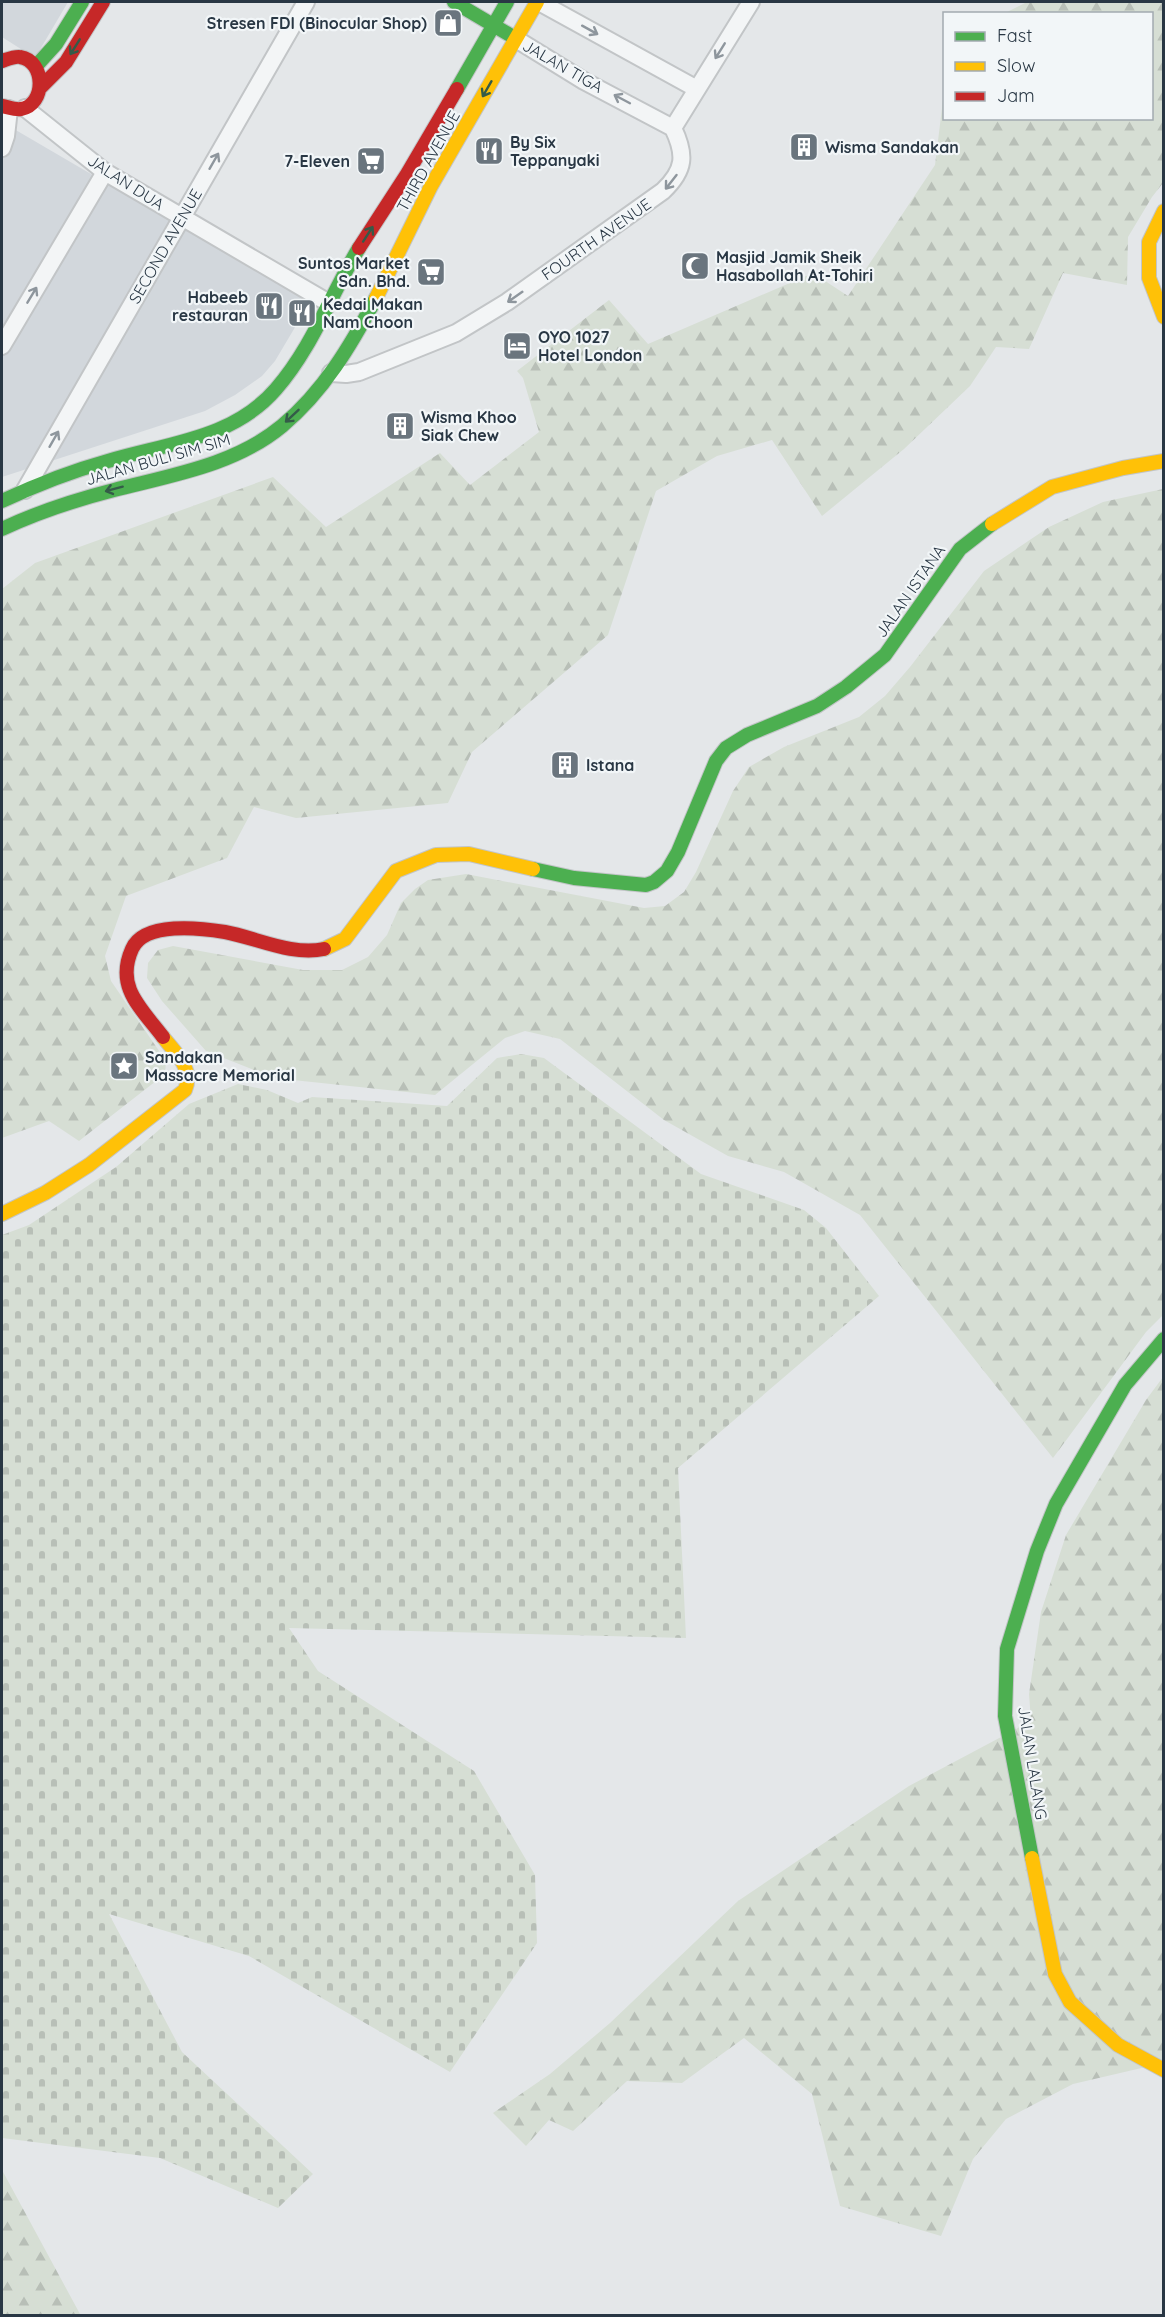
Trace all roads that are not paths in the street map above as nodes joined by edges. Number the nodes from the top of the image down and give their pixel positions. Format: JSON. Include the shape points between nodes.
{"nodes":[{"id":1,"x":82,"y":2,"type":"edge"},
{"id":2,"x":103,"y":2,"type":"edge"},
{"id":3,"x":306,"y":2,"type":"edge"},
{"id":4,"x":454,"y":2,"type":"edge"},
{"id":5,"x":507,"y":2,"type":"edge"},
{"id":6,"x":538,"y":2,"type":"edge"},
{"id":7,"x":751,"y":2,"type":"edge"},
{"id":8,"x":493,"y":25,"type":"junction"},
{"id":9,"x":516,"y":39,"type":"junction"},
{"id":10,"x":5,"y":56,"type":"edge"},
{"id":11,"x":36,"y":66,"type":"junction"},
{"id":12,"x":41,"y":87,"type":"junction"},
{"id":13,"x":697,"y":89,"type":"junction"},
{"id":14,"x":12,"y":108,"type":"edge"},
{"id":15,"x":673,"y":128,"type":"junction"},
{"id":16,"x":2,"y":148,"type":"edge"},
{"id":17,"x":105,"y":172,"type":"junction"},
{"id":18,"x":1164,"y":211,"type":"edge"},
{"id":19,"x":182,"y":217,"type":"junction"},
{"id":20,"x":338,"y":312,"type":"junction"},
{"id":21,"x":1164,"y":316,"type":"edge"},
{"id":22,"x":353,"y":340,"type":"junction"},
{"id":23,"x":2,"y":346,"type":"edge"},
{"id":24,"x":331,"y":373,"type":"junction"},
{"id":25,"x":1164,"y":462,"type":"edge"},
{"id":26,"x":25,"y":490,"type":"junction"},
{"id":27,"x":2,"y":501,"type":"edge"},
{"id":28,"x":2,"y":529,"type":"edge"},
{"id":29,"x":2,"y":1214,"type":"edge"},
{"id":30,"x":1164,"y":1339,"type":"edge"},
{"id":31,"x":1164,"y":2070,"type":"edge"}],
"edges":[{"from":1,"to":11,"type":"street","via":[[56,44]]},
{"from":2,"to":12,"type":"street","one_way":true,"via":[[66,62]]},
{"from":19,"to":3,"type":"street","name":"SECOND AVENUE","one_way":true},
{"from":4,"to":8,"type":"street","name":"JALAN TIGA"},
{"from":5,"to":8,"type":"street","name":"THIRD AVENUE"},
{"from":6,"to":9,"type":"street","name":"THIRD AVENUE"},
{"from":6,"to":13,"type":"street","one_way":true},
{"from":7,"to":13,"type":"street","one_way":true},
{"from":8,"to":9,"type":"street","name":"JALAN TIGA"},
{"from":20,"to":8,"type":"street","name":"THIRD AVENUE","one_way":true,"via":[[354,255],[408,173]]},
{"from":15,"to":9,"type":"street","name":"JALAN TIGA","one_way":true},
{"from":9,"to":22,"type":"street","name":"THIRD AVENUE","one_way":true,"via":[[431,187]]},
{"from":10,"to":11,"type":"street"},
{"from":11,"to":12,"type":"street"},
{"from":12,"to":14,"type":"street","via":[[36,100]]},
{"from":13,"to":15,"type":"street"},
{"from":14,"to":16,"type":"street"},
{"from":14,"to":17,"type":"street","name":"JALAN DUA"},
{"from":15,"to":24,"type":"street","name":"FOURTH AVENUE","one_way":true,"via":[[682,157],[675,180],[507,303],[456,333],[359,372]]},
{"from":17,"to":19,"type":"street","name":"JALAN DUA"},
{"from":23,"to":17,"type":"street","one_way":true},
{"from":18,"to":21,"type":"street","via":[[1149,242],[1149,278]]},
{"from":19,"to":20,"type":"street","name":"JALAN DUA"},
{"from":26,"to":19,"type":"street","name":"SECOND AVENUE","one_way":true},
{"from":20,"to":22,"type":"street"},
{"from":20,"to":26,"type":"street","name":"JALAN BULI SIM SIM","via":[[310,336],[281,384],[242,419],[186,442],[100,463]]},
{"from":22,"to":24,"type":"street","name":"JALAN BULI SIM SIM"},
{"from":24,"to":28,"type":"street","name":"JALAN BULI SIM SIM","one_way":true,"via":[[282,425],[225,460],[107,491]]},
{"from":25,"to":29,"type":"street","name":"JALAN ISTANA","via":[[1123,468],[1052,487],[993,523],[960,549],[885,655],[817,706],[747,735],[726,748],[716,761],[673,861],[661,877],[646,885],[574,878],[468,854],[436,855],[396,871],[345,939],[322,950],[290,949],[224,932],[172,928],[144,934],[127,960],[128,986],[186,1069],[189,1080],[185,1090],[89,1165]]},
{"from":26,"to":27,"type":"street","name":"JALAN BULI SIM SIM"},
{"from":30,"to":31,"type":"street","name":"JALAN LALANG","via":[[1125,1385],[1056,1504],[1037,1551],[1008,1649],[1005,1716],[1055,1974],[1070,2002],[1118,2045]]}]}
